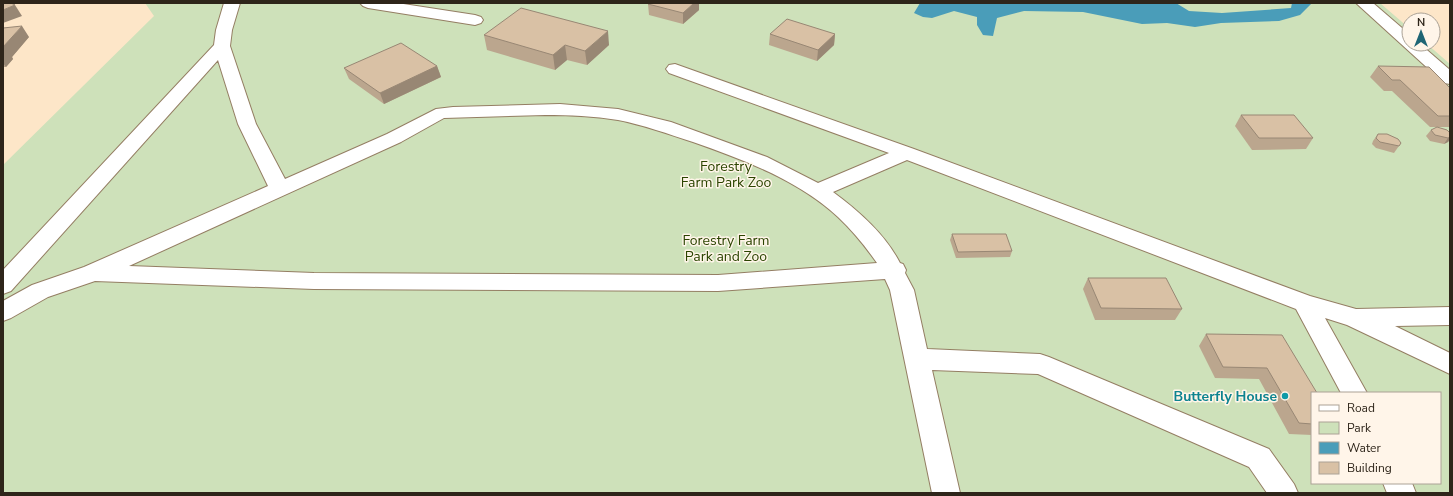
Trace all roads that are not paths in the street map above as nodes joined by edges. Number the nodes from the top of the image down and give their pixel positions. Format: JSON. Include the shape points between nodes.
{"nodes":[{"id":1,"x":232,"y":3,"type":"edge"},
{"id":2,"x":368,"y":3,"type":"edge"},
{"id":3,"x":1364,"y":3,"type":"edge"},
{"id":4,"x":438,"y":8,"type":"edge"},
{"id":5,"x":475,"y":20,"type":"dead end"},
{"id":6,"x":1401,"y":36,"type":"edge"},
{"id":7,"x":222,"y":46,"type":"junction"},
{"id":8,"x":1419,"y":52,"type":"edge"},
{"id":9,"x":675,"y":69,"type":"dead end"},
{"id":10,"x":1450,"y":79,"type":"edge"},
{"id":11,"x":907,"y":153,"type":"junction"},
{"id":12,"x":280,"y":189,"type":"junction"},
{"id":13,"x":819,"y":190,"type":"junction"},
{"id":14,"x":895,"y":270,"type":"junction"},
{"id":15,"x":92,"y":273,"type":"junction"},
{"id":16,"x":3,"y":285,"type":"edge"},
{"id":17,"x":1304,"y":303,"type":"junction"},
{"id":18,"x":3,"y":312,"type":"edge"},
{"id":19,"x":1450,"y":316,"type":"edge"},
{"id":20,"x":1355,"y":318,"type":"junction"},
{"id":21,"x":918,"y":359,"type":"junction"},
{"id":22,"x":1450,"y":364,"type":"edge"},
{"id":23,"x":1353,"y":392,"type":"edge"},
{"id":24,"x":1398,"y":484,"type":"edge"},
{"id":25,"x":946,"y":493,"type":"edge"},
{"id":26,"x":1284,"y":493,"type":"edge"},
{"id":27,"x":1402,"y":493,"type":"edge"}],
"edges":[{"from":1,"to":7,"type":"street"},
{"from":2,"to":4,"type":"street"},
{"from":3,"to":6,"type":"street"},
{"from":4,"to":5,"type":"street"},
{"from":7,"to":12,"type":"street","via":[[247,124]]},
{"from":7,"to":16,"type":"street"},
{"from":8,"to":10,"type":"street"},
{"from":9,"to":11,"type":"street"},
{"from":11,"to":13,"type":"street"},
{"from":11,"to":17,"type":"street"},
{"from":12,"to":13,"type":"street","via":[[394,138],[441,113],[543,109],[605,113],[662,125],[782,170]]},
{"from":12,"to":15,"type":"street"},
{"from":13,"to":14,"type":"street","via":[[870,235]]},
{"from":14,"to":15,"type":"street","via":[[718,283],[314,281]]},
{"from":14,"to":21,"type":"street"},
{"from":15,"to":18,"type":"street","via":[[40,291]]},
{"from":17,"to":20,"type":"street"},
{"from":17,"to":23,"type":"street"},
{"from":19,"to":20,"type":"street"},
{"from":20,"to":22,"type":"street"},
{"from":21,"to":25,"type":"street"},
{"from":21,"to":26,"type":"street","via":[[1040,364],[1259,458]]},
{"from":24,"to":27,"type":"street"}]}
